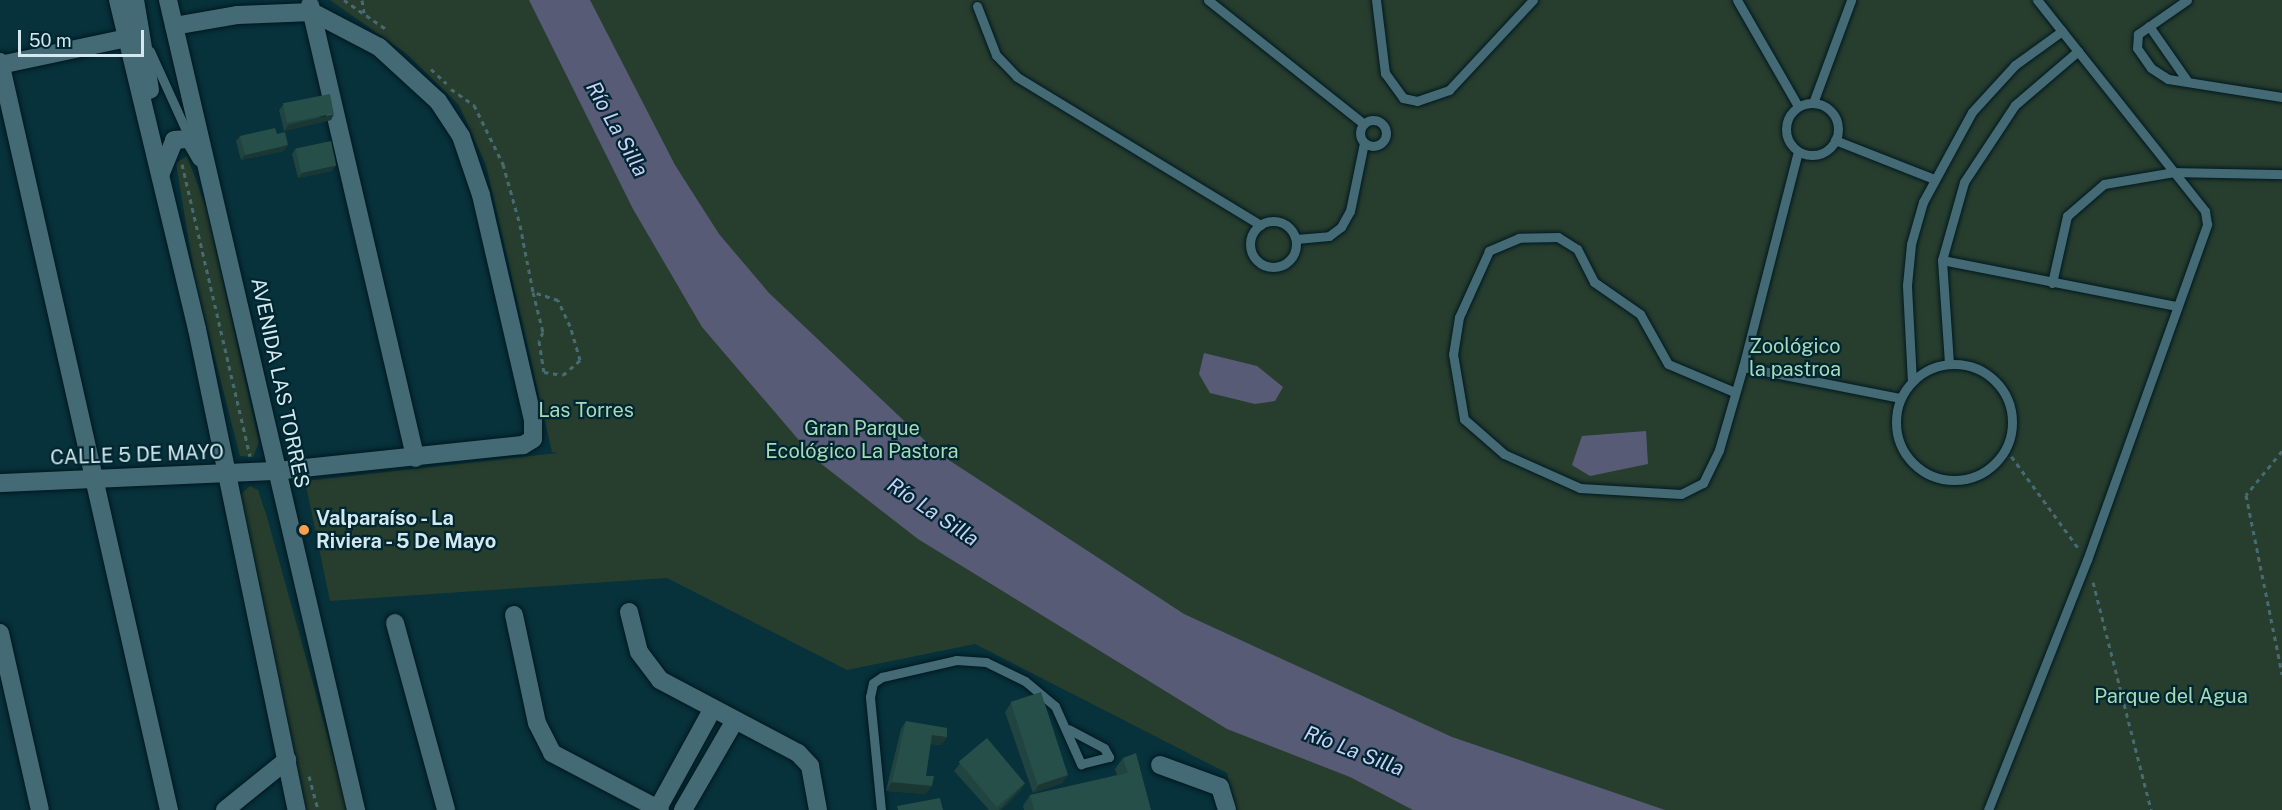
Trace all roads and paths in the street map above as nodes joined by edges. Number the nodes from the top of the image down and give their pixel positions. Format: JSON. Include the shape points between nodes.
{"nodes":[{"id":1,"x":118,"y":0,"type":"edge"},
{"id":2,"x":135,"y":0,"type":"edge"},
{"id":3,"x":168,"y":0,"type":"edge"},
{"id":4,"x":362,"y":0,"type":"edge"},
{"id":5,"x":1208,"y":0,"type":"edge"},
{"id":6,"x":1376,"y":0,"type":"edge"},
{"id":7,"x":1533,"y":0,"type":"edge"},
{"id":8,"x":1737,"y":0,"type":"edge"},
{"id":9,"x":1851,"y":0,"type":"edge"},
{"id":10,"x":2037,"y":0,"type":"edge"},
{"id":11,"x":2187,"y":0,"type":"edge"},
{"id":12,"x":310,"y":6,"type":"edge"},
{"id":13,"x":977,"y":6,"type":"dead end"},
{"id":14,"x":365,"y":15,"type":"dead end"},
{"id":15,"x":174,"y":26,"type":"junction"},
{"id":16,"x":2149,"y":26,"type":"junction"},
{"id":17,"x":2062,"y":31,"type":"junction"},
{"id":18,"x":137,"y":33,"type":"junction"},
{"id":19,"x":2078,"y":51,"type":"junction"},
{"id":20,"x":0,"y":64,"type":"edge"},
{"id":21,"x":2188,"y":82,"type":"junction"},
{"id":22,"x":2282,"y":97,"type":"edge"},
{"id":23,"x":438,"y":101,"type":"junction"},
{"id":24,"x":1813,"y":103,"type":"junction"},
{"id":25,"x":1798,"y":106,"type":"junction"},
{"id":26,"x":1364,"y":124,"type":"junction"},
{"id":27,"x":190,"y":138,"type":"junction"},
{"id":28,"x":1836,"y":141,"type":"junction"},
{"id":29,"x":1364,"y":143,"type":"junction"},
{"id":30,"x":1798,"y":152,"type":"junction"},
{"id":31,"x":181,"y":160,"type":"dead end"},
{"id":32,"x":2174,"y":172,"type":"junction"},
{"id":33,"x":2282,"y":174,"type":"edge"},
{"id":34,"x":161,"y":175,"type":"junction"},
{"id":35,"x":1934,"y":179,"type":"junction"},
{"id":36,"x":212,"y":180,"type":"junction"},
{"id":37,"x":1260,"y":225,"type":"junction"},
{"id":38,"x":1296,"y":239,"type":"junction"},
{"id":39,"x":1942,"y":260,"type":"junction"},
{"id":40,"x":2052,"y":283,"type":"junction"},
{"id":41,"x":533,"y":292,"type":"junction"},
{"id":42,"x":2176,"y":306,"type":"junction"},
{"id":43,"x":1950,"y":363,"type":"junction"},
{"id":44,"x":1743,"y":367,"type":"junction"},
{"id":45,"x":1912,"y":382,"type":"junction"},
{"id":46,"x":1732,"y":391,"type":"junction"},
{"id":47,"x":1900,"y":398,"type":"junction"},
{"id":48,"x":2006,"y":449,"type":"junction"},
{"id":49,"x":2282,"y":451,"type":"edge"},
{"id":50,"x":250,"y":457,"type":"dead end"},
{"id":51,"x":415,"y":458,"type":"junction"},
{"id":52,"x":276,"y":471,"type":"junction"},
{"id":53,"x":224,"y":474,"type":"junction"},
{"id":54,"x":94,"y":478,"type":"junction"},
{"id":55,"x":0,"y":483,"type":"edge"},
{"id":56,"x":2087,"y":560,"type":"junction"},
{"id":57,"x":629,"y":612,"type":"dead end"},
{"id":58,"x":514,"y":615,"type":"dead end"},
{"id":59,"x":394,"y":623,"type":"dead end"},
{"id":60,"x":0,"y":633,"type":"edge"},
{"id":61,"x":2282,"y":674,"type":"edge"},
{"id":62,"x":712,"y":710,"type":"junction"},
{"id":63,"x":734,"y":722,"type":"junction"},
{"id":64,"x":1069,"y":729,"type":"junction"},
{"id":65,"x":286,"y":760,"type":"junction"},
{"id":66,"x":1160,"y":765,"type":"dead end"},
{"id":67,"x":40,"y":810,"type":"edge"},
{"id":68,"x":169,"y":810,"type":"edge"},
{"id":69,"x":225,"y":810,"type":"edge"},
{"id":70,"x":297,"y":810,"type":"edge"},
{"id":71,"x":356,"y":810,"type":"edge"},
{"id":72,"x":446,"y":810,"type":"edge"},
{"id":73,"x":659,"y":810,"type":"edge"},
{"id":74,"x":683,"y":810,"type":"edge"},
{"id":75,"x":818,"y":810,"type":"edge"},
{"id":76,"x":881,"y":810,"type":"edge"},
{"id":77,"x":1227,"y":810,"type":"edge"},
{"id":78,"x":1988,"y":810,"type":"edge"},
{"id":79,"x":2151,"y":810,"type":"edge"}],
"edges":[{"from":1,"to":18,"type":"street"},
{"from":2,"to":18,"type":"street"},
{"from":3,"to":15,"type":"street","name":"AVENIDA LAS TORRES"},
{"from":4,"to":14,"type":"path"},
{"from":5,"to":26,"type":"lane"},
{"from":6,"to":7,"type":"lane","via":[[1385,73],[1403,98],[1417,101],[1449,90]]},
{"from":8,"to":25,"type":"lane"},
{"from":9,"to":24,"type":"lane"},
{"from":10,"to":17,"type":"lane"},
{"from":11,"to":16,"type":"lane"},
{"from":12,"to":15,"type":"street"},
{"from":12,"to":23,"type":"street","via":[[380,47]]},
{"from":12,"to":51,"type":"street"},
{"from":13,"to":37,"type":"lane","via":[[996,55],[1017,77]]},
{"from":15,"to":36,"type":"street","name":"AVENIDA LAS TORRES"},
{"from":16,"to":21,"type":"lane"},
{"from":16,"to":21,"type":"lane","via":[[2135,43],[2151,68]]},
{"from":17,"to":19,"type":"lane"},
{"from":17,"to":35,"type":"lane","via":[[2015,65],[1972,112]]},
{"from":18,"to":20,"type":"street"},
{"from":18,"to":27,"type":"lane"},
{"from":18,"to":34,"type":"street"},
{"from":19,"to":32,"type":"lane"},
{"from":19,"to":39,"type":"lane","via":[[2039,80],[1995,129],[1964,182]]},
{"from":20,"to":54,"type":"street"},
{"from":21,"to":22,"type":"lane"},
{"from":23,"to":41,"type":"path","via":[[451,89],[474,105],[503,164]]},
{"from":23,"to":51,"type":"street","name":"CALLE 5 DE MAYO","via":[[460,136],[481,195],[535,432],[523,445]]},
{"from":24,"to":25,"type":"lane"},
{"from":24,"to":28,"type":"lane","via":[[1834,116]]},
{"from":25,"to":30,"type":"lane","via":[[1790,114],[1786,135]]},
{"from":26,"to":29,"type":"lane"},
{"from":26,"to":29,"type":"lane","via":[[1377,121],[1385,132],[1378,144]]},
{"from":27,"to":34,"type":"street","via":[[171,143]]},
{"from":27,"to":36,"type":"street"},
{"from":28,"to":30,"type":"lane","via":[[1820,154]]},
{"from":28,"to":35,"type":"lane"},
{"from":29,"to":38,"type":"lane","via":[[1341,227],[1329,236]]},
{"from":30,"to":44,"type":"lane"},
{"from":31,"to":50,"type":"path"},
{"from":32,"to":33,"type":"lane"},
{"from":32,"to":40,"type":"lane","via":[[2122,179],[2090,192],[2067,216]]},
{"from":32,"to":42,"type":"lane","via":[[2208,217]]},
{"from":34,"to":53,"type":"street"},
{"from":35,"to":45,"type":"lane","via":[[1911,244]]},
{"from":36,"to":52,"type":"street","name":"AVENIDA LAS TORRES"},
{"from":37,"to":38,"type":"lane","via":[[1277,221]]},
{"from":37,"to":38,"type":"lane","via":[[1250,249],[1260,264],[1287,264]]},
{"from":39,"to":40,"type":"lane"},
{"from":39,"to":43,"type":"lane"},
{"from":40,"to":42,"type":"lane"},
{"from":41,"to":41,"type":"path","via":[[544,372],[562,375],[580,360],[570,326],[558,300]]},
{"from":42,"to":56,"type":"lane"},
{"from":43,"to":45,"type":"lane"},
{"from":43,"to":48,"type":"lane","via":[[1983,372],[2000,386],[2009,404],[2012,430]]},
{"from":44,"to":46,"type":"lane"},
{"from":44,"to":47,"type":"lane"},
{"from":45,"to":47,"type":"lane"},
{"from":46,"to":46,"type":"lane","via":[[1712,469],[1694,489],[1667,495],[1580,488],[1504,454],[1464,419],[1453,354],[1458,317],[1489,251],[1519,238],[1558,237],[1577,249],[1594,282],[1640,314],[1668,364]]},
{"from":47,"to":48,"type":"lane","via":[[1898,433],[1903,449],[1933,476],[1974,477]]},
{"from":48,"to":56,"type":"path"},
{"from":49,"to":61,"type":"path","via":[[2246,495]]},
{"from":51,"to":52,"type":"street","name":"CALLE 5 DE MAYO"},
{"from":52,"to":53,"type":"street","name":"CALLE 5 DE MAYO"},
{"from":52,"to":71,"type":"street","name":"AVENIDA LAS TORRES"},
{"from":53,"to":54,"type":"street","name":"CALLE 5 DE MAYO"},
{"from":53,"to":65,"type":"street"},
{"from":54,"to":55,"type":"street","name":"CALLE 5 DE MAYO"},
{"from":54,"to":68,"type":"street"},
{"from":56,"to":78,"type":"lane"},
{"from":56,"to":79,"type":"path"},
{"from":57,"to":62,"type":"street","via":[[647,667]]},
{"from":58,"to":73,"type":"street","via":[[537,723],[552,753]]},
{"from":59,"to":72,"type":"street"},
{"from":60,"to":67,"type":"street"},
{"from":62,"to":63,"type":"street"},
{"from":62,"to":73,"type":"street"},
{"from":63,"to":74,"type":"street"},
{"from":63,"to":75,"type":"street","via":[[798,753],[810,766]]},
{"from":64,"to":64,"type":"lane","via":[[1081,764],[1109,757],[1104,748]]},
{"from":64,"to":76,"type":"lane","via":[[1041,693],[986,662],[956,660],[882,677],[873,683],[870,706]]},
{"from":65,"to":69,"type":"street"},
{"from":65,"to":70,"type":"street"},
{"from":66,"to":77,"type":"street","via":[[1214,784],[1223,792]]}]}
